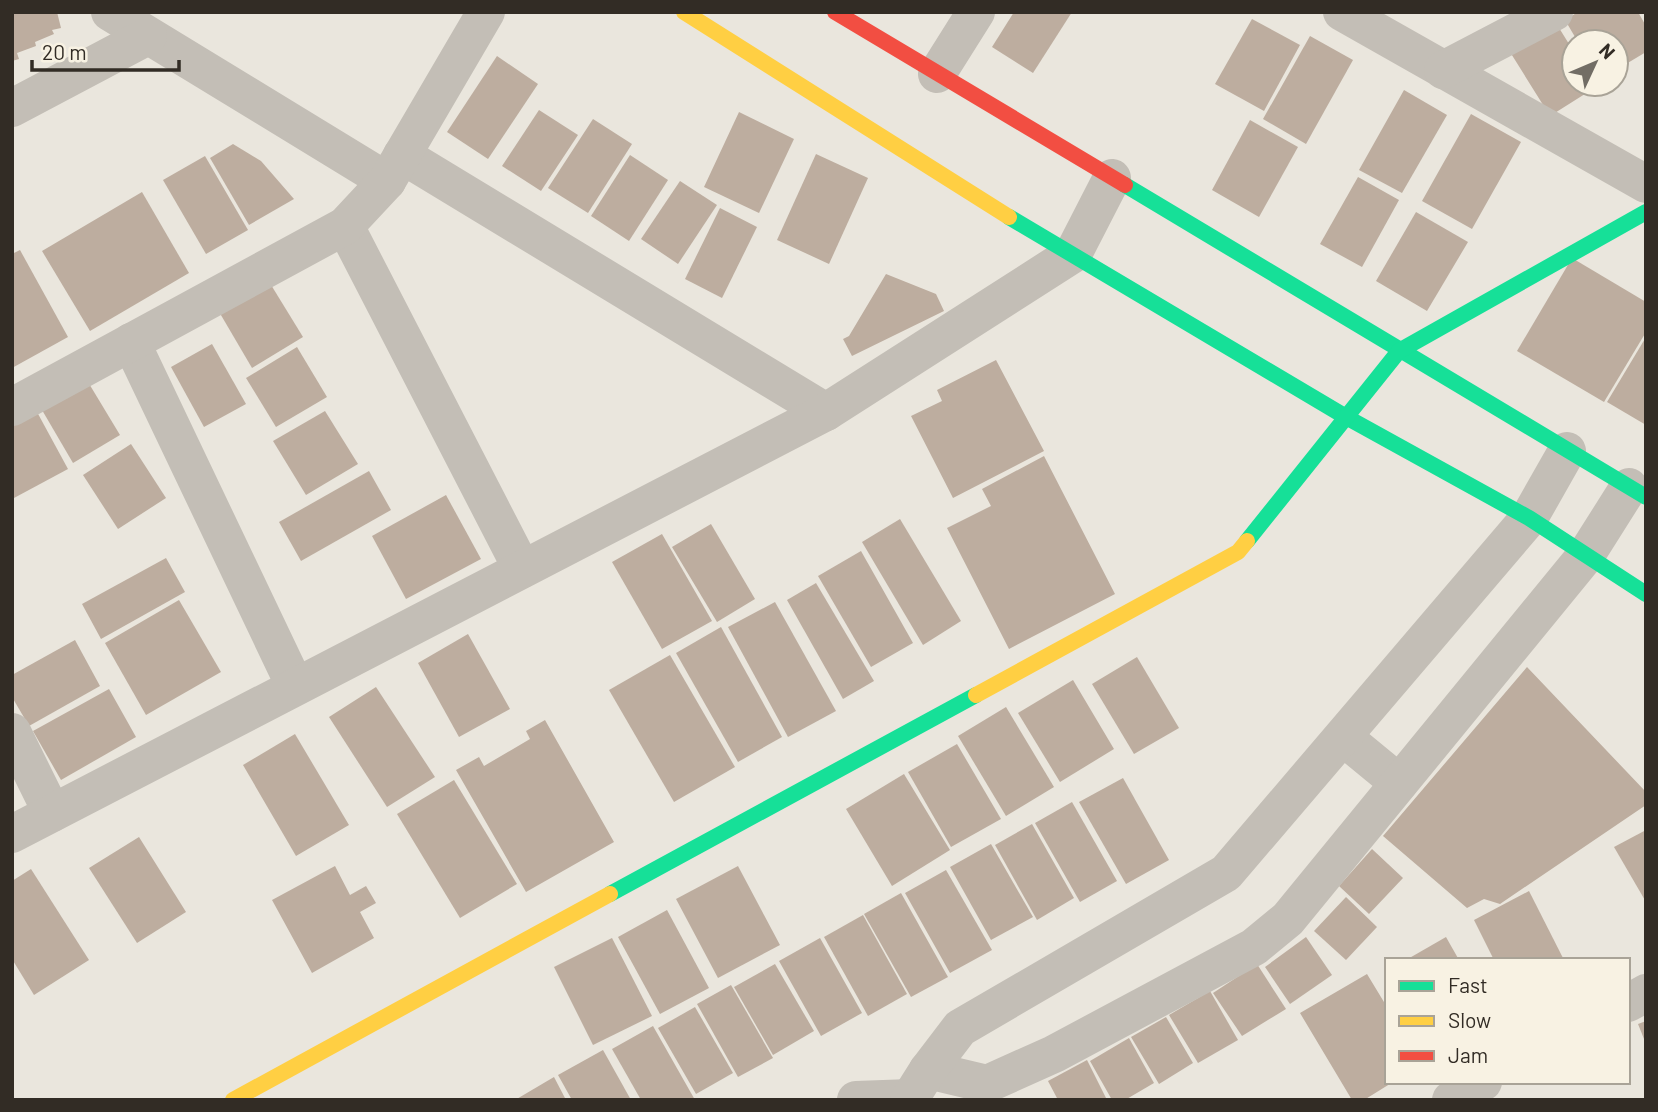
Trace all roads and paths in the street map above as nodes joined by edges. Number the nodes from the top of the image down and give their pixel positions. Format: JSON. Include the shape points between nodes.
{"nodes":[{"id":1,"x":110,"y":12,"type":"edge"},
{"id":2,"x":486,"y":12,"type":"edge"},
{"id":3,"x":684,"y":12,"type":"edge"},
{"id":4,"x":835,"y":12,"type":"edge"},
{"id":5,"x":976,"y":12,"type":"edge"},
{"id":6,"x":1342,"y":12,"type":"edge"},
{"id":7,"x":1554,"y":12,"type":"edge"},
{"id":8,"x":148,"y":36,"type":"junction"},
{"id":9,"x":1443,"y":70,"type":"junction"},
{"id":10,"x":937,"y":74,"type":"junction"},
{"id":11,"x":12,"y":108,"type":"edge"},
{"id":12,"x":394,"y":168,"type":"junction"},
{"id":13,"x":1112,"y":178,"type":"junction"},
{"id":14,"x":1646,"y":184,"type":"edge"},
{"id":15,"x":1646,"y":212,"type":"edge"},
{"id":16,"x":345,"y":226,"type":"junction"},
{"id":17,"x":1073,"y":254,"type":"junction"},
{"id":18,"x":131,"y":342,"type":"junction"},
{"id":19,"x":1399,"y":351,"type":"junction"},
{"id":20,"x":12,"y":407,"type":"edge"},
{"id":21,"x":826,"y":412,"type":"junction"},
{"id":22,"x":1346,"y":417,"type":"junction"},
{"id":23,"x":1567,"y":451,"type":"junction"},
{"id":24,"x":1637,"y":492,"type":"edge"},
{"id":25,"x":1528,"y":518,"type":"junction"},
{"id":26,"x":1586,"y":555,"type":"junction"},
{"id":27,"x":522,"y":569,"type":"junction"},
{"id":28,"x":1646,"y":594,"type":"edge"},
{"id":29,"x":295,"y":686,"type":"junction"},
{"id":30,"x":12,"y":732,"type":"edge"},
{"id":31,"x":1343,"y":737,"type":"junction"},
{"id":32,"x":1399,"y":783,"type":"junction"},
{"id":33,"x":52,"y":813,"type":"junction"},
{"id":34,"x":12,"y":834,"type":"edge"},
{"id":35,"x":1646,"y":993,"type":"edge"},
{"id":36,"x":1630,"y":1002,"type":"edge"},
{"id":37,"x":1479,"y":1084,"type":"edge"},
{"id":38,"x":916,"y":1089,"type":"edge"},
{"id":39,"x":233,"y":1100,"type":"edge"},
{"id":40,"x":856,"y":1100,"type":"edge"},
{"id":41,"x":1451,"y":1100,"type":"edge"}],
"edges":[{"from":1,"to":8,"type":"street"},
{"from":2,"to":12,"type":"street"},
{"from":3,"to":17,"type":"street"},
{"from":4,"to":10,"type":"street"},
{"from":5,"to":10,"type":"street"},
{"from":6,"to":9,"type":"street"},
{"from":7,"to":9,"type":"street"},
{"from":8,"to":11,"type":"street"},
{"from":8,"to":12,"type":"street"},
{"from":9,"to":14,"type":"street"},
{"from":10,"to":13,"type":"street"},
{"from":12,"to":16,"type":"street"},
{"from":12,"to":21,"type":"street"},
{"from":13,"to":17,"type":"street"},
{"from":13,"to":19,"type":"street"},
{"from":15,"to":19,"type":"street"},
{"from":16,"to":18,"type":"street"},
{"from":16,"to":27,"type":"street"},
{"from":17,"to":21,"type":"street"},
{"from":17,"to":22,"type":"street"},
{"from":18,"to":20,"type":"street"},
{"from":18,"to":29,"type":"street"},
{"from":19,"to":22,"type":"street"},
{"from":19,"to":23,"type":"street"},
{"from":21,"to":27,"type":"street"},
{"from":22,"to":25,"type":"street"},
{"from":22,"to":39,"type":"street","via":[[1238,552]]},
{"from":23,"to":24,"type":"street"},
{"from":23,"to":25,"type":"street"},
{"from":24,"to":26,"type":"street"},
{"from":25,"to":26,"type":"street"},
{"from":25,"to":31,"type":"street"},
{"from":26,"to":28,"type":"street"},
{"from":26,"to":32,"type":"street"},
{"from":27,"to":29,"type":"street"},
{"from":29,"to":33,"type":"street"},
{"from":30,"to":33,"type":"street"},
{"from":31,"to":32,"type":"street"},
{"from":31,"to":38,"type":"street","via":[[1226,873],[960,1028]]},
{"from":32,"to":38,"type":"street","via":[[1288,919],[1254,947],[1054,1054],[987,1084]]},
{"from":33,"to":34,"type":"street"},
{"from":35,"to":36,"type":"street"},
{"from":37,"to":41,"type":"street"},
{"from":38,"to":40,"type":"street"}]}
